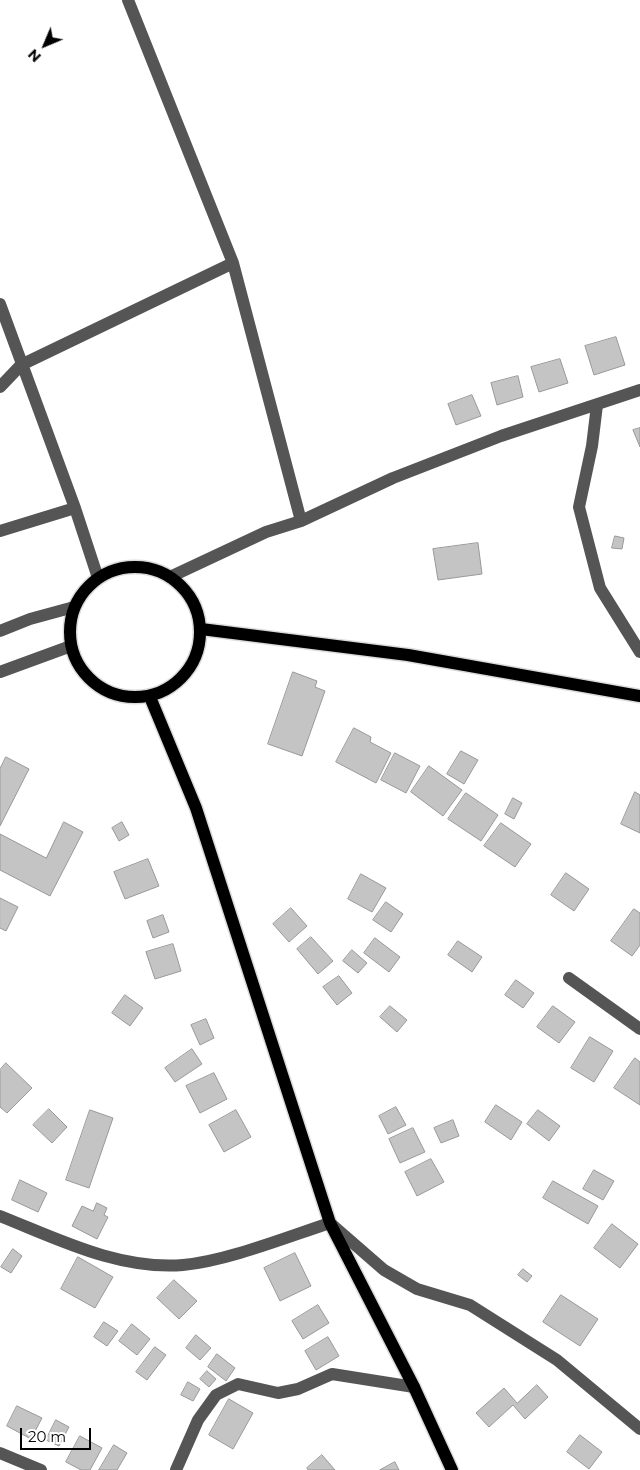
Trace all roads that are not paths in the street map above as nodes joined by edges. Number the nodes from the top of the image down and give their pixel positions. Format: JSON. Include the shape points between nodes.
{"nodes":[{"id":1,"x":128,"y":0,"type":"edge"},
{"id":2,"x":233,"y":263,"type":"junction"},
{"id":3,"x":0,"y":304,"type":"edge"},
{"id":4,"x":21,"y":365,"type":"junction"},
{"id":5,"x":0,"y":387,"type":"edge"},
{"id":6,"x":640,"y":390,"type":"edge"},
{"id":7,"x":597,"y":405,"type":"junction"},
{"id":8,"x":75,"y":508,"type":"junction"},
{"id":9,"x":301,"y":521,"type":"junction"},
{"id":10,"x":0,"y":531,"type":"edge"},
{"id":11,"x":170,"y":577,"type":"junction"},
{"id":12,"x":98,"y":578,"type":"junction"},
{"id":13,"x":74,"y":606,"type":"junction"},
{"id":14,"x":200,"y":629,"type":"junction"},
{"id":15,"x":0,"y":631,"type":"edge"},
{"id":16,"x":71,"y":646,"type":"junction"},
{"id":17,"x":640,"y":652,"type":"edge"},
{"id":18,"x":0,"y":672,"type":"edge"},
{"id":19,"x":640,"y":696,"type":"edge"},
{"id":20,"x":150,"y":697,"type":"junction"},
{"id":21,"x":570,"y":978,"type":"dead end"},
{"id":22,"x":640,"y":1029,"type":"edge"},
{"id":23,"x":0,"y":1216,"type":"edge"},
{"id":24,"x":330,"y":1223,"type":"junction"},
{"id":25,"x":414,"y":1387,"type":"junction"},
{"id":26,"x":640,"y":1429,"type":"edge"},
{"id":27,"x":0,"y":1453,"type":"edge"},
{"id":28,"x":41,"y":1470,"type":"edge"},
{"id":29,"x":176,"y":1470,"type":"edge"},
{"id":30,"x":452,"y":1470,"type":"edge"}],
"edges":[{"from":1,"to":2,"type":"street"},
{"from":2,"to":4,"type":"street"},
{"from":2,"to":9,"type":"street"},
{"from":3,"to":4,"type":"street"},
{"from":4,"to":5,"type":"street"},
{"from":4,"to":8,"type":"street"},
{"from":6,"to":7,"type":"street"},
{"from":7,"to":9,"type":"street","via":[[501,436]]},
{"from":7,"to":17,"type":"street","via":[[579,507],[600,588]]},
{"from":8,"to":10,"type":"street"},
{"from":8,"to":12,"type":"street"},
{"from":9,"to":11,"type":"street","via":[[266,532]]},
{"from":11,"to":12,"type":"main road","via":[[153,569],[134,567],[115,570]]},
{"from":11,"to":14,"type":"main road","via":[[185,591],[196,609]]},
{"from":12,"to":13,"type":"main road","via":[[84,590]]},
{"from":13,"to":15,"type":"street"},
{"from":13,"to":16,"type":"main road"},
{"from":14,"to":19,"type":"main road","via":[[408,655]]},
{"from":14,"to":20,"type":"main road","via":[[198,651],[188,672],[171,687]]},
{"from":16,"to":18,"type":"street"},
{"from":16,"to":20,"type":"main road","via":[[78,665],[109,693],[130,698]]},
{"from":20,"to":24,"type":"main road","via":[[196,808]]},
{"from":21,"to":22,"type":"street"},
{"from":23,"to":24,"type":"street","via":[[86,1251],[133,1263],[183,1265]]},
{"from":24,"to":25,"type":"main road"},
{"from":24,"to":26,"type":"street","via":[[384,1270],[417,1290],[470,1305],[557,1360]]},
{"from":25,"to":29,"type":"street","via":[[332,1374],[278,1394],[238,1384],[216,1395],[198,1420]]},
{"from":25,"to":30,"type":"main road"},
{"from":27,"to":28,"type":"street"}]}
